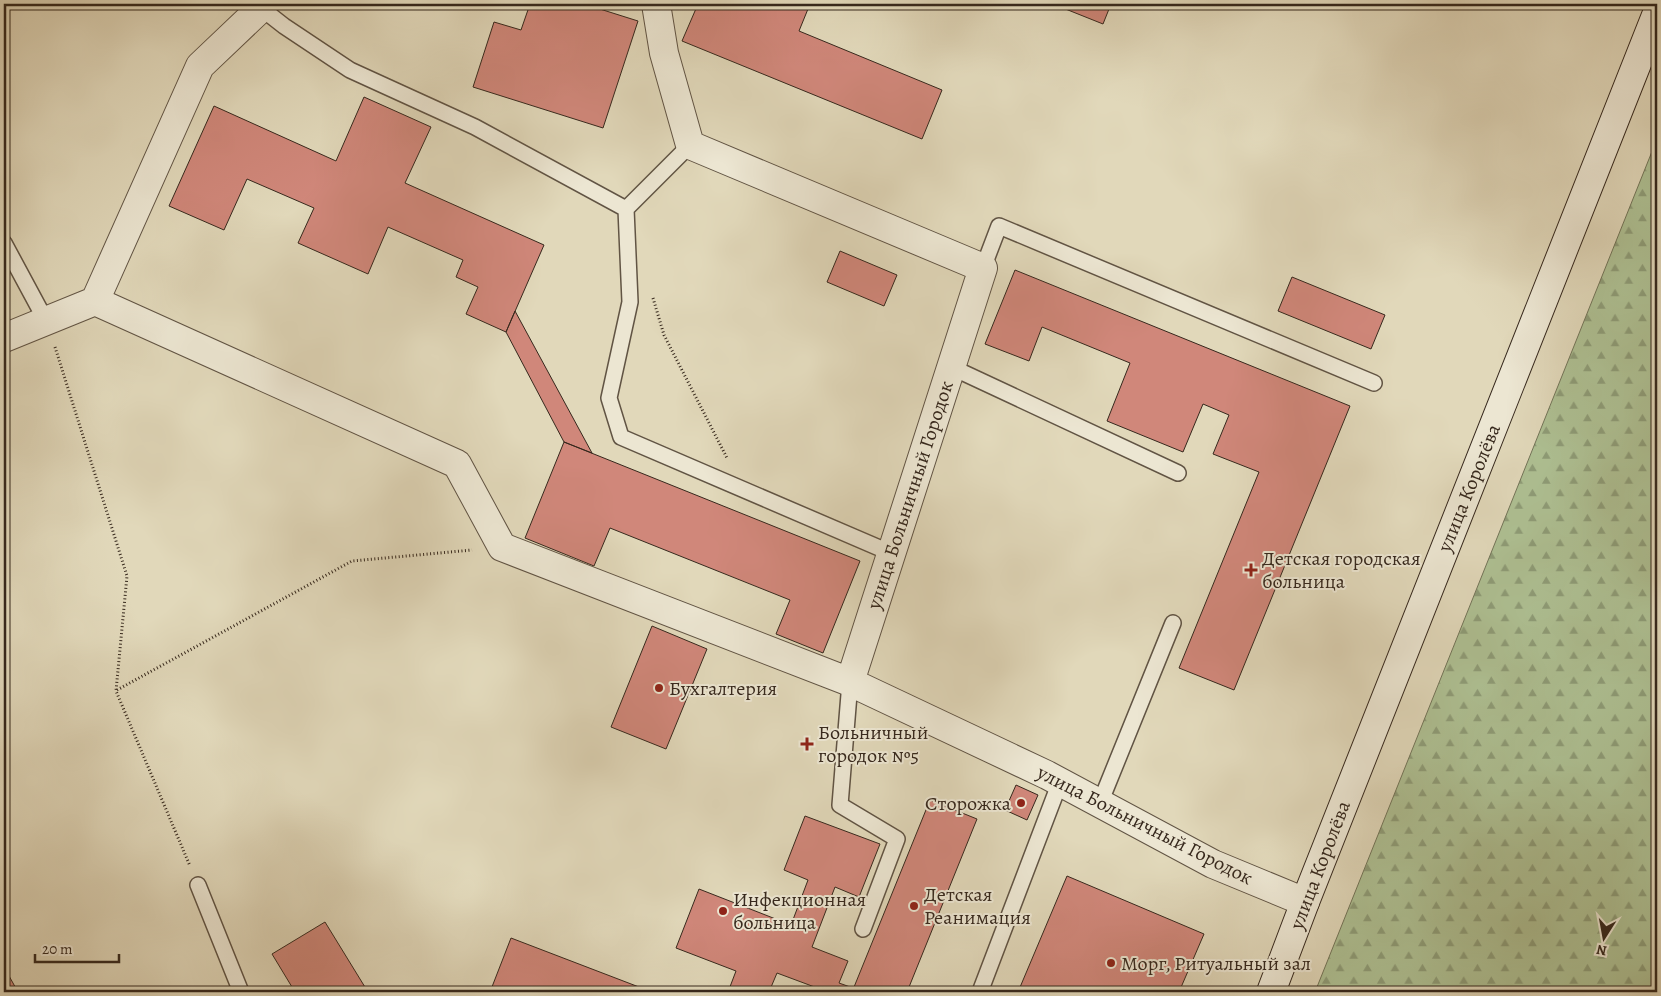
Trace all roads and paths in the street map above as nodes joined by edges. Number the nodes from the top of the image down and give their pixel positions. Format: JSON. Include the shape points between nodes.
{"nodes":[{"id":1,"x":656,"y":4,"type":"edge"},
{"id":2,"x":262,"y":6,"type":"edge"},
{"id":3,"x":1657,"y":13,"type":"edge"},
{"id":4,"x":690,"y":145,"type":"junction"},
{"id":5,"x":626,"y":209,"type":"junction"},
{"id":6,"x":4,"y":243,"type":"edge"},
{"id":7,"x":983,"y":268,"type":"junction"},
{"id":8,"x":651,"y":290,"type":"dead end"},
{"id":9,"x":95,"y":301,"type":"junction"},
{"id":10,"x":46,"y":321,"type":"junction"},
{"id":11,"x":4,"y":338,"type":"edge"},
{"id":12,"x":951,"y":367,"type":"junction"},
{"id":13,"x":1374,"y":383,"type":"dead end"},
{"id":14,"x":1178,"y":472,"type":"dead end"},
{"id":15,"x":742,"y":490,"type":"junction"},
{"id":16,"x":502,"y":547,"type":"junction"},
{"id":17,"x":891,"y":553,"type":"junction"},
{"id":18,"x":1172,"y":623,"type":"dead end"},
{"id":19,"x":850,"y":682,"type":"junction"},
{"id":20,"x":116,"y":691,"type":"junction"},
{"id":21,"x":1060,"y":782,"type":"junction"},
{"id":22,"x":1100,"y":803,"type":"junction"},
{"id":23,"x":198,"y":885,"type":"joint"},
{"id":24,"x":1305,"y":902,"type":"junction"},
{"id":25,"x":863,"y":929,"type":"dead end"},
{"id":26,"x":241,"y":992,"type":"edge"},
{"id":27,"x":980,"y":992,"type":"edge"},
{"id":28,"x":1270,"y":992,"type":"edge"}],
"edges":[{"from":1,"to":4,"type":"street","via":[[664,53]]},
{"from":2,"to":5,"type":"lane","via":[[284,26],[350,70],[475,127]]},
{"from":2,"to":9,"type":"street","via":[[200,66]]},
{"from":3,"to":24,"type":"street","name":"улица Королёва"},
{"from":4,"to":5,"type":"lane"},
{"from":4,"to":7,"type":"street"},
{"from":5,"to":15,"type":"lane","via":[[630,302],[609,398],[621,437]]},
{"from":6,"to":10,"type":"lane"},
{"from":7,"to":12,"type":"street","name":"улица Больничный Городок"},
{"from":7,"to":13,"type":"lane","via":[[1000,226]]},
{"from":8,"to":15,"type":"path","via":[[664,335]]},
{"from":9,"to":10,"type":"street"},
{"from":9,"to":16,"type":"street","via":[[457,464]]},
{"from":10,"to":11,"type":"street"},
{"from":10,"to":20,"type":"path","via":[[127,576]]},
{"from":12,"to":14,"type":"lane"},
{"from":12,"to":17,"type":"street","name":"улица Больничный Городок"},
{"from":15,"to":17,"type":"lane"},
{"from":16,"to":19,"type":"street"},
{"from":16,"to":20,"type":"path","via":[[352,561]]},
{"from":17,"to":19,"type":"street","name":"улица Больничный Городок"},
{"from":18,"to":22,"type":"lane"},
{"from":19,"to":21,"type":"street","name":"улица Больничный Городок"},
{"from":19,"to":25,"type":"lane","via":[[840,805],[897,839]]},
{"from":20,"to":23,"type":"path"},
{"from":21,"to":22,"type":"street","name":"улица Больничный Городок"},
{"from":21,"to":27,"type":"lane"},
{"from":22,"to":24,"type":"street","name":"улица Больничный Городок","via":[[1213,864]]},
{"from":23,"to":26,"type":"lane"},
{"from":24,"to":28,"type":"street","name":"улица Королёва"}]}
